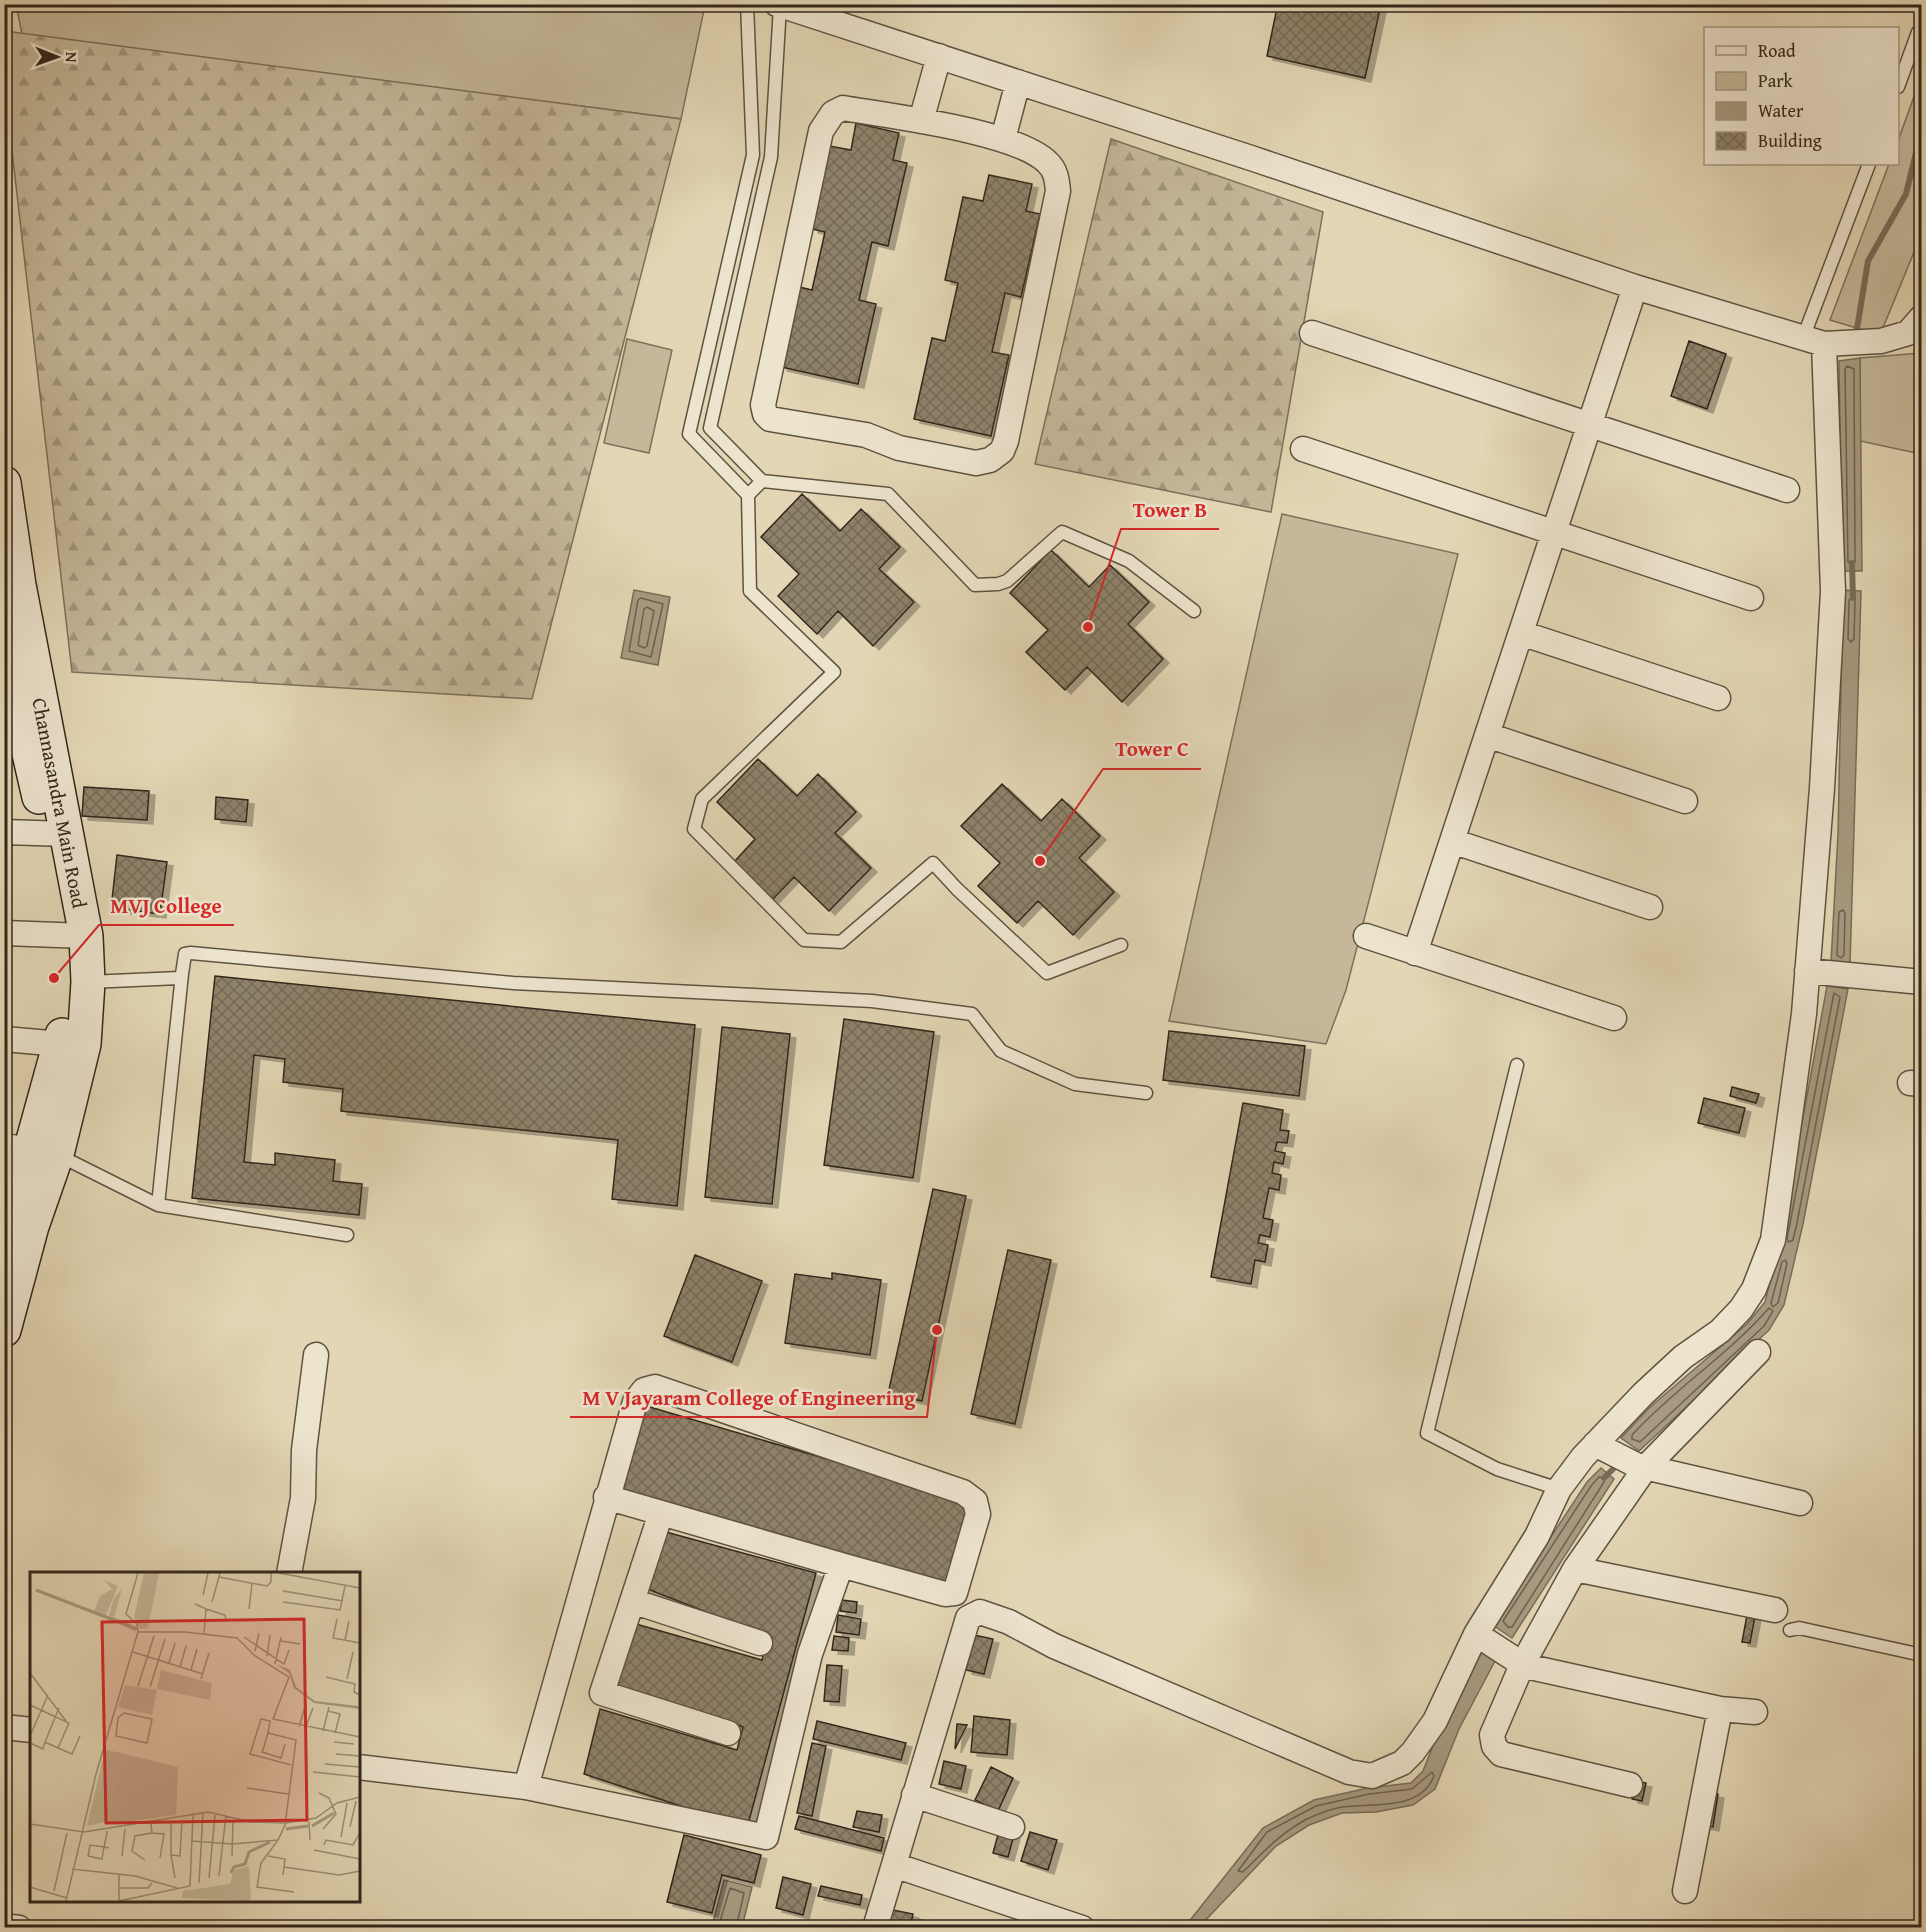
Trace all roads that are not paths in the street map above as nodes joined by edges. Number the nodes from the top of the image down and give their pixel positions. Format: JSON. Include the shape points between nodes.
{"nodes":[{"id":1,"x":747,"y":4,"type":"edge"},
{"id":2,"x":779,"y":5,"type":"edge"},
{"id":3,"x":1922,"y":33,"type":"edge"},
{"id":4,"x":939,"y":56,"type":"junction"},
{"id":5,"x":1018,"y":82,"type":"junction"},
{"id":6,"x":1899,"y":84,"type":"edge"},
{"id":7,"x":921,"y":121,"type":"junction"},
{"id":8,"x":1003,"y":139,"type":"junction"},
{"id":9,"x":1869,"y":165,"type":"edge"},
{"id":10,"x":1635,"y":287,"type":"junction"},
{"id":11,"x":1922,"y":317,"type":"edge"},
{"id":12,"x":1312,"y":333,"type":"dead end"},
{"id":13,"x":1831,"y":342,"type":"junction"},
{"id":14,"x":1590,"y":425,"type":"junction"},
{"id":15,"x":1303,"y":449,"type":"dead end"},
{"id":16,"x":762,"y":481,"type":"junction"},
{"id":17,"x":4,"y":483,"type":"edge"},
{"id":18,"x":1787,"y":490,"type":"dead end"},
{"id":19,"x":748,"y":495,"type":"junction"},
{"id":20,"x":1555,"y":533,"type":"junction"},
{"id":21,"x":1751,"y":598,"type":"dead end"},
{"id":22,"x":1194,"y":611,"type":"dead end"},
{"id":23,"x":1521,"y":633,"type":"junction"},
{"id":24,"x":4,"y":645,"type":"edge"},
{"id":25,"x":1719,"y":698,"type":"dead end"},
{"id":26,"x":13,"y":729,"type":"edge"},
{"id":27,"x":1487,"y":735,"type":"junction"},
{"id":28,"x":1685,"y":801,"type":"dead end"},
{"id":29,"x":4,"y":832,"type":"edge"},
{"id":30,"x":58,"y":834,"type":"junction"},
{"id":31,"x":1452,"y":842,"type":"junction"},
{"id":32,"x":1650,"y":907,"type":"dead end"},
{"id":33,"x":4,"y":933,"type":"edge"},
{"id":34,"x":75,"y":936,"type":"junction"},
{"id":35,"x":1366,"y":936,"type":"dead end"},
{"id":36,"x":1121,"y":945,"type":"dead end"},
{"id":37,"x":1415,"y":953,"type":"junction"},
{"id":38,"x":1816,"y":972,"type":"junction"},
{"id":39,"x":182,"y":974,"type":"junction"},
{"id":40,"x":1922,"y":981,"type":"edge"},
{"id":41,"x":88,"y":982,"type":"junction"},
{"id":42,"x":1614,"y":1018,"type":"dead end"},
{"id":43,"x":4,"y":1039,"type":"edge"},
{"id":44,"x":61,"y":1044,"type":"junction"},
{"id":45,"x":1517,"y":1065,"type":"dead end"},
{"id":46,"x":1146,"y":1093,"type":"dead end"},
{"id":47,"x":31,"y":1150,"type":"edge"},
{"id":48,"x":158,"y":1205,"type":"junction"},
{"id":49,"x":7,"y":1227,"type":"edge"},
{"id":50,"x":347,"y":1235,"type":"dead end"},
{"id":51,"x":4,"y":1330,"type":"edge"},
{"id":52,"x":1758,"y":1352,"type":"dead end"},
{"id":53,"x":316,"y":1355,"type":"dead end"},
{"id":54,"x":1621,"y":1457,"type":"junction"},
{"id":55,"x":1559,"y":1489,"type":"junction"},
{"id":56,"x":606,"y":1497,"type":"junction"},
{"id":57,"x":1800,"y":1503,"type":"dead end"},
{"id":58,"x":661,"y":1513,"type":"junction"},
{"id":59,"x":841,"y":1566,"type":"junction"},
{"id":60,"x":1575,"y":1569,"type":"junction"},
{"id":61,"x":289,"y":1572,"type":"edge"},
{"id":62,"x":632,"y":1601,"type":"junction"},
{"id":63,"x":1775,"y":1610,"type":"dead end"},
{"id":64,"x":1790,"y":1630,"type":"dead end"},
{"id":65,"x":760,"y":1643,"type":"dead end"},
{"id":66,"x":1497,"y":1648,"type":"junction"},
{"id":67,"x":1922,"y":1655,"type":"edge"},
{"id":68,"x":1720,"y":1709,"type":"junction"},
{"id":69,"x":1755,"y":1712,"type":"dead end"},
{"id":70,"x":4,"y":1727,"type":"edge"},
{"id":71,"x":30,"y":1730,"type":"edge"},
{"id":72,"x":728,"y":1733,"type":"dead end"},
{"id":73,"x":360,"y":1767,"type":"edge"},
{"id":74,"x":1630,"y":1785,"type":"dead end"},
{"id":75,"x":526,"y":1787,"type":"junction"},
{"id":76,"x":914,"y":1796,"type":"junction"},
{"id":77,"x":1012,"y":1827,"type":"dead end"},
{"id":78,"x":894,"y":1865,"type":"junction"},
{"id":79,"x":1685,"y":1890,"type":"dead end"},
{"id":80,"x":4,"y":1926,"type":"edge"},
{"id":81,"x":19,"y":1928,"type":"edge"},
{"id":82,"x":875,"y":1928,"type":"edge"},
{"id":83,"x":1082,"y":1928,"type":"edge"}],
"edges":[{"from":1,"to":19,"type":"lane","via":[[753,155],[689,434]]},
{"from":2,"to":4,"type":"street"},
{"from":2,"to":16,"type":"lane","via":[[771,157],[710,428]]},
{"from":3,"to":6,"type":"lane","via":[[1918,32]]},
{"from":4,"to":5,"type":"street"},
{"from":4,"to":7,"type":"street"},
{"from":5,"to":8,"type":"street"},
{"from":5,"to":10,"type":"street"},
{"from":7,"to":8,"type":"street"},
{"from":7,"to":8,"type":"street","via":[[843,108],[825,123],[763,405],[770,418],[866,435],[899,447],[975,463],[990,460],[1002,451],[1058,191],[1057,179],[1047,162]]},
{"from":9,"to":13,"type":"lane"},
{"from":10,"to":13,"type":"street"},
{"from":10,"to":14,"type":"street"},
{"from":11,"to":13,"type":"street","via":[[1908,333],[1881,341]]},
{"from":12,"to":14,"type":"street"},
{"from":13,"to":38,"type":"street","via":[[1833,591]]},
{"from":14,"to":18,"type":"street"},
{"from":14,"to":20,"type":"street"},
{"from":15,"to":20,"type":"street"},
{"from":16,"to":19,"type":"lane"},
{"from":16,"to":22,"type":"lane","via":[[888,494],[975,585],[1007,581],[1062,532],[1129,561]]},
{"from":17,"to":30,"type":"main road","name":"Channasandra Main Road"},
{"from":19,"to":36,"type":"lane","via":[[750,591],[834,672],[702,799],[694,829],[804,940],[841,942],[933,863],[1047,973]]},
{"from":20,"to":21,"type":"street"},
{"from":20,"to":23,"type":"street"},
{"from":23,"to":25,"type":"street"},
{"from":23,"to":27,"type":"street"},
{"from":24,"to":26,"type":"main road","name":"Channasandra Main Road"},
{"from":26,"to":30,"type":"main road","name":"Channasandra Main Road"},
{"from":27,"to":28,"type":"street"},
{"from":27,"to":31,"type":"street"},
{"from":29,"to":30,"type":"street"},
{"from":30,"to":34,"type":"main road","name":"Channasandra Main Road"},
{"from":31,"to":32,"type":"street"},
{"from":31,"to":37,"type":"street"},
{"from":33,"to":34,"type":"street"},
{"from":34,"to":41,"type":"main road","name":"Channasandra Main Road"},
{"from":34,"to":44,"type":"main road","name":"Channasandra Main Road","via":[[65,972]]},
{"from":35,"to":37,"type":"street"},
{"from":37,"to":42,"type":"street"},
{"from":38,"to":40,"type":"street"},
{"from":38,"to":54,"type":"street","via":[[1773,1240],[1754,1289],[1720,1331],[1683,1357]]},
{"from":39,"to":41,"type":"lane","via":[[171,979]]},
{"from":39,"to":46,"type":"lane","via":[[185,954],[190,953],[513,983],[872,1001],[972,1014],[1001,1051],[1075,1084]]},
{"from":39,"to":48,"type":"lane"},
{"from":41,"to":47,"type":"main road","name":"Channasandra Main Road","via":[[84,1044]]},
{"from":43,"to":44,"type":"street"},
{"from":44,"to":47,"type":"main road","name":"Channasandra Main Road"},
{"from":45,"to":55,"type":"lane","via":[[1427,1433],[1497,1469]]},
{"from":47,"to":48,"type":"lane"},
{"from":47,"to":49,"type":"main road","name":"Channasandra Main Road"},
{"from":47,"to":51,"type":"main road","name":"Channasandra Main Road","via":[[32,1226]]},
{"from":48,"to":50,"type":"lane"},
{"from":52,"to":54,"type":"street"},
{"from":53,"to":61,"type":"street","via":[[304,1450],[303,1498]]},
{"from":54,"to":55,"type":"street"},
{"from":54,"to":57,"type":"street"},
{"from":54,"to":60,"type":"street"},
{"from":55,"to":66,"type":"street","via":[[1537,1536]]},
{"from":56,"to":58,"type":"street"},
{"from":56,"to":59,"type":"street","via":[[635,1402],[644,1390],[655,1387],[963,1492],[975,1501],[978,1514],[955,1593],[945,1594]]},
{"from":56,"to":75,"type":"street"},
{"from":58,"to":59,"type":"street"},
{"from":58,"to":62,"type":"street"},
{"from":59,"to":75,"type":"street","via":[[810,1654],[766,1837]]},
{"from":60,"to":63,"type":"street"},
{"from":60,"to":66,"type":"street"},
{"from":62,"to":65,"type":"street"},
{"from":62,"to":72,"type":"street","via":[[602,1693]]},
{"from":64,"to":67,"type":"lane","via":[[1799,1628]]},
{"from":66,"to":68,"type":"street"},
{"from":66,"to":74,"type":"street","via":[[1494,1746],[1502,1754]]},
{"from":66,"to":76,"type":"street","via":[[1413,1752],[1402,1763],[1372,1776],[1349,1772],[980,1612],[968,1618],[963,1630]]},
{"from":68,"to":69,"type":"street"},
{"from":68,"to":79,"type":"street"},
{"from":70,"to":71,"type":"street"},
{"from":73,"to":75,"type":"street"},
{"from":76,"to":77,"type":"street"},
{"from":76,"to":78,"type":"street"},
{"from":78,"to":82,"type":"street"},
{"from":78,"to":83,"type":"street"},
{"from":80,"to":81,"type":"street"}]}
